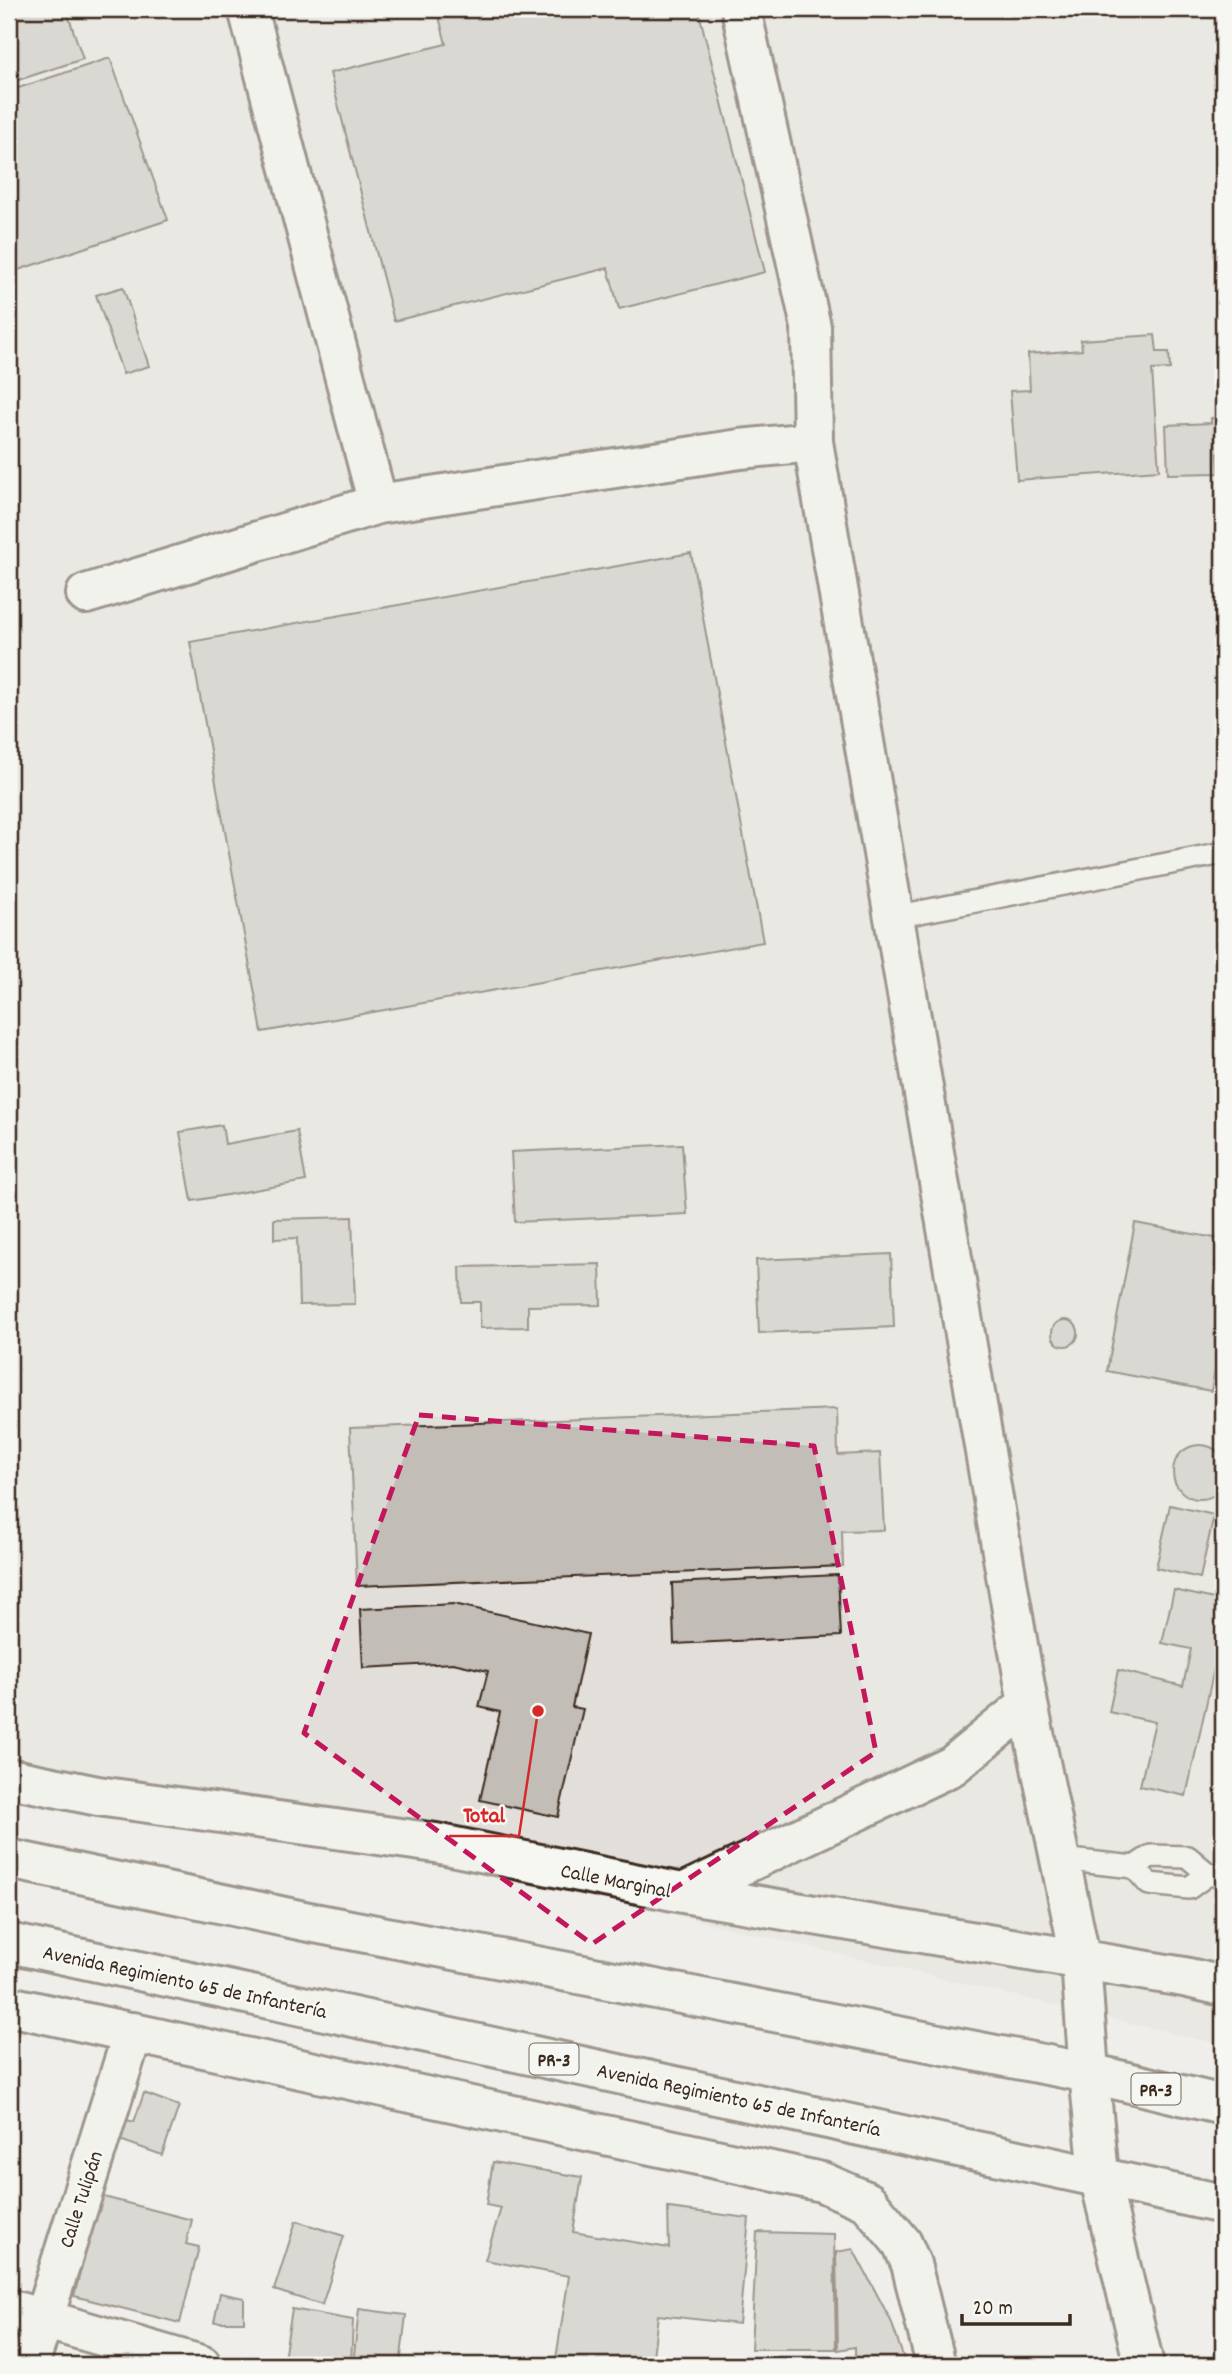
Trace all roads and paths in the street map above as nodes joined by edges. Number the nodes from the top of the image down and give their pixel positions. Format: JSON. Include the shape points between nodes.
{"nodes":[{"id":1,"x":248,"y":9,"type":"edge"},
{"id":2,"x":741,"y":9,"type":"edge"},
{"id":3,"x":813,"y":442,"type":"junction"},
{"id":4,"x":378,"y":504,"type":"junction"},
{"id":5,"x":86,"y":594,"type":"dead end"},
{"id":6,"x":1223,"y":853,"type":"edge"},
{"id":7,"x":894,"y":917,"type":"junction"},
{"id":8,"x":1028,"y":1704,"type":"junction"},
{"id":9,"x":9,"y":1778,"type":"edge"},
{"id":10,"x":9,"y":1859,"type":"edge"},
{"id":11,"x":1060,"y":1859,"type":"junction"},
{"id":12,"x":1134,"y":1867,"type":"junction"},
{"id":13,"x":1219,"y":1872,"type":"edge"},
{"id":14,"x":683,"y":1893,"type":"junction"},
{"id":15,"x":9,"y":1943,"type":"edge"},
{"id":16,"x":1081,"y":1961,"type":"junction"},
{"id":17,"x":1223,"y":1986,"type":"edge"},
{"id":18,"x":9,"y":2006,"type":"edge"},
{"id":19,"x":134,"y":2032,"type":"junction"},
{"id":20,"x":1089,"y":2073,"type":"junction"},
{"id":21,"x":1223,"y":2105,"type":"edge"},
{"id":22,"x":1098,"y":2175,"type":"junction"},
{"id":23,"x":1223,"y":2204,"type":"edge"},
{"id":24,"x":25,"y":2314,"type":"edge"},
{"id":25,"x":29,"y":2365,"type":"edge"},
{"id":26,"x":201,"y":2365,"type":"edge"},
{"id":27,"x":936,"y":2365,"type":"edge"},
{"id":28,"x":1144,"y":2365,"type":"edge"}],
"edges":[{"from":1,"to":4,"type":"street"},
{"from":2,"to":3,"type":"street","via":[[811,327]]},
{"from":3,"to":4,"type":"street"},
{"from":3,"to":7,"type":"street"},
{"from":4,"to":5,"type":"street"},
{"from":6,"to":7,"type":"lane"},
{"from":7,"to":8,"type":"street"},
{"from":8,"to":11,"type":"street"},
{"from":8,"to":14,"type":"street","via":[[952,1766]]},
{"from":9,"to":14,"type":"street","name":"Calle Marginal","via":[[98,1796],[436,1843]]},
{"from":10,"to":20,"type":"street","number":"PR-3"},
{"from":11,"to":12,"type":"lane"},
{"from":11,"to":16,"type":"street"},
{"from":12,"to":13,"type":"lane","via":[[1151,1856],[1188,1857]]},
{"from":12,"to":13,"type":"lane","via":[[1149,1884],[1189,1888]]},
{"from":14,"to":16,"type":"street","name":"Calle Marginal"},
{"from":15,"to":22,"type":"street","name":"Avenida Regimiento 65 de Infantería","number":"PR-3"},
{"from":16,"to":17,"type":"street","name":"Calle Marginal"},
{"from":16,"to":20,"type":"street"},
{"from":18,"to":19,"type":"street"},
{"from":19,"to":24,"type":"street","name":"Calle Tulipán"},
{"from":19,"to":27,"type":"street","via":[[822,2182],[868,2202],[902,2243]]},
{"from":20,"to":21,"type":"street","number":"PR-3"},
{"from":20,"to":22,"type":"street"},
{"from":22,"to":23,"type":"street","name":"Avenida Regimiento 65 de Infantería","number":"PR-3"},
{"from":22,"to":28,"type":"street"},
{"from":24,"to":25,"type":"street","name":"Calle Tulipán"},
{"from":24,"to":26,"type":"street"}]}
